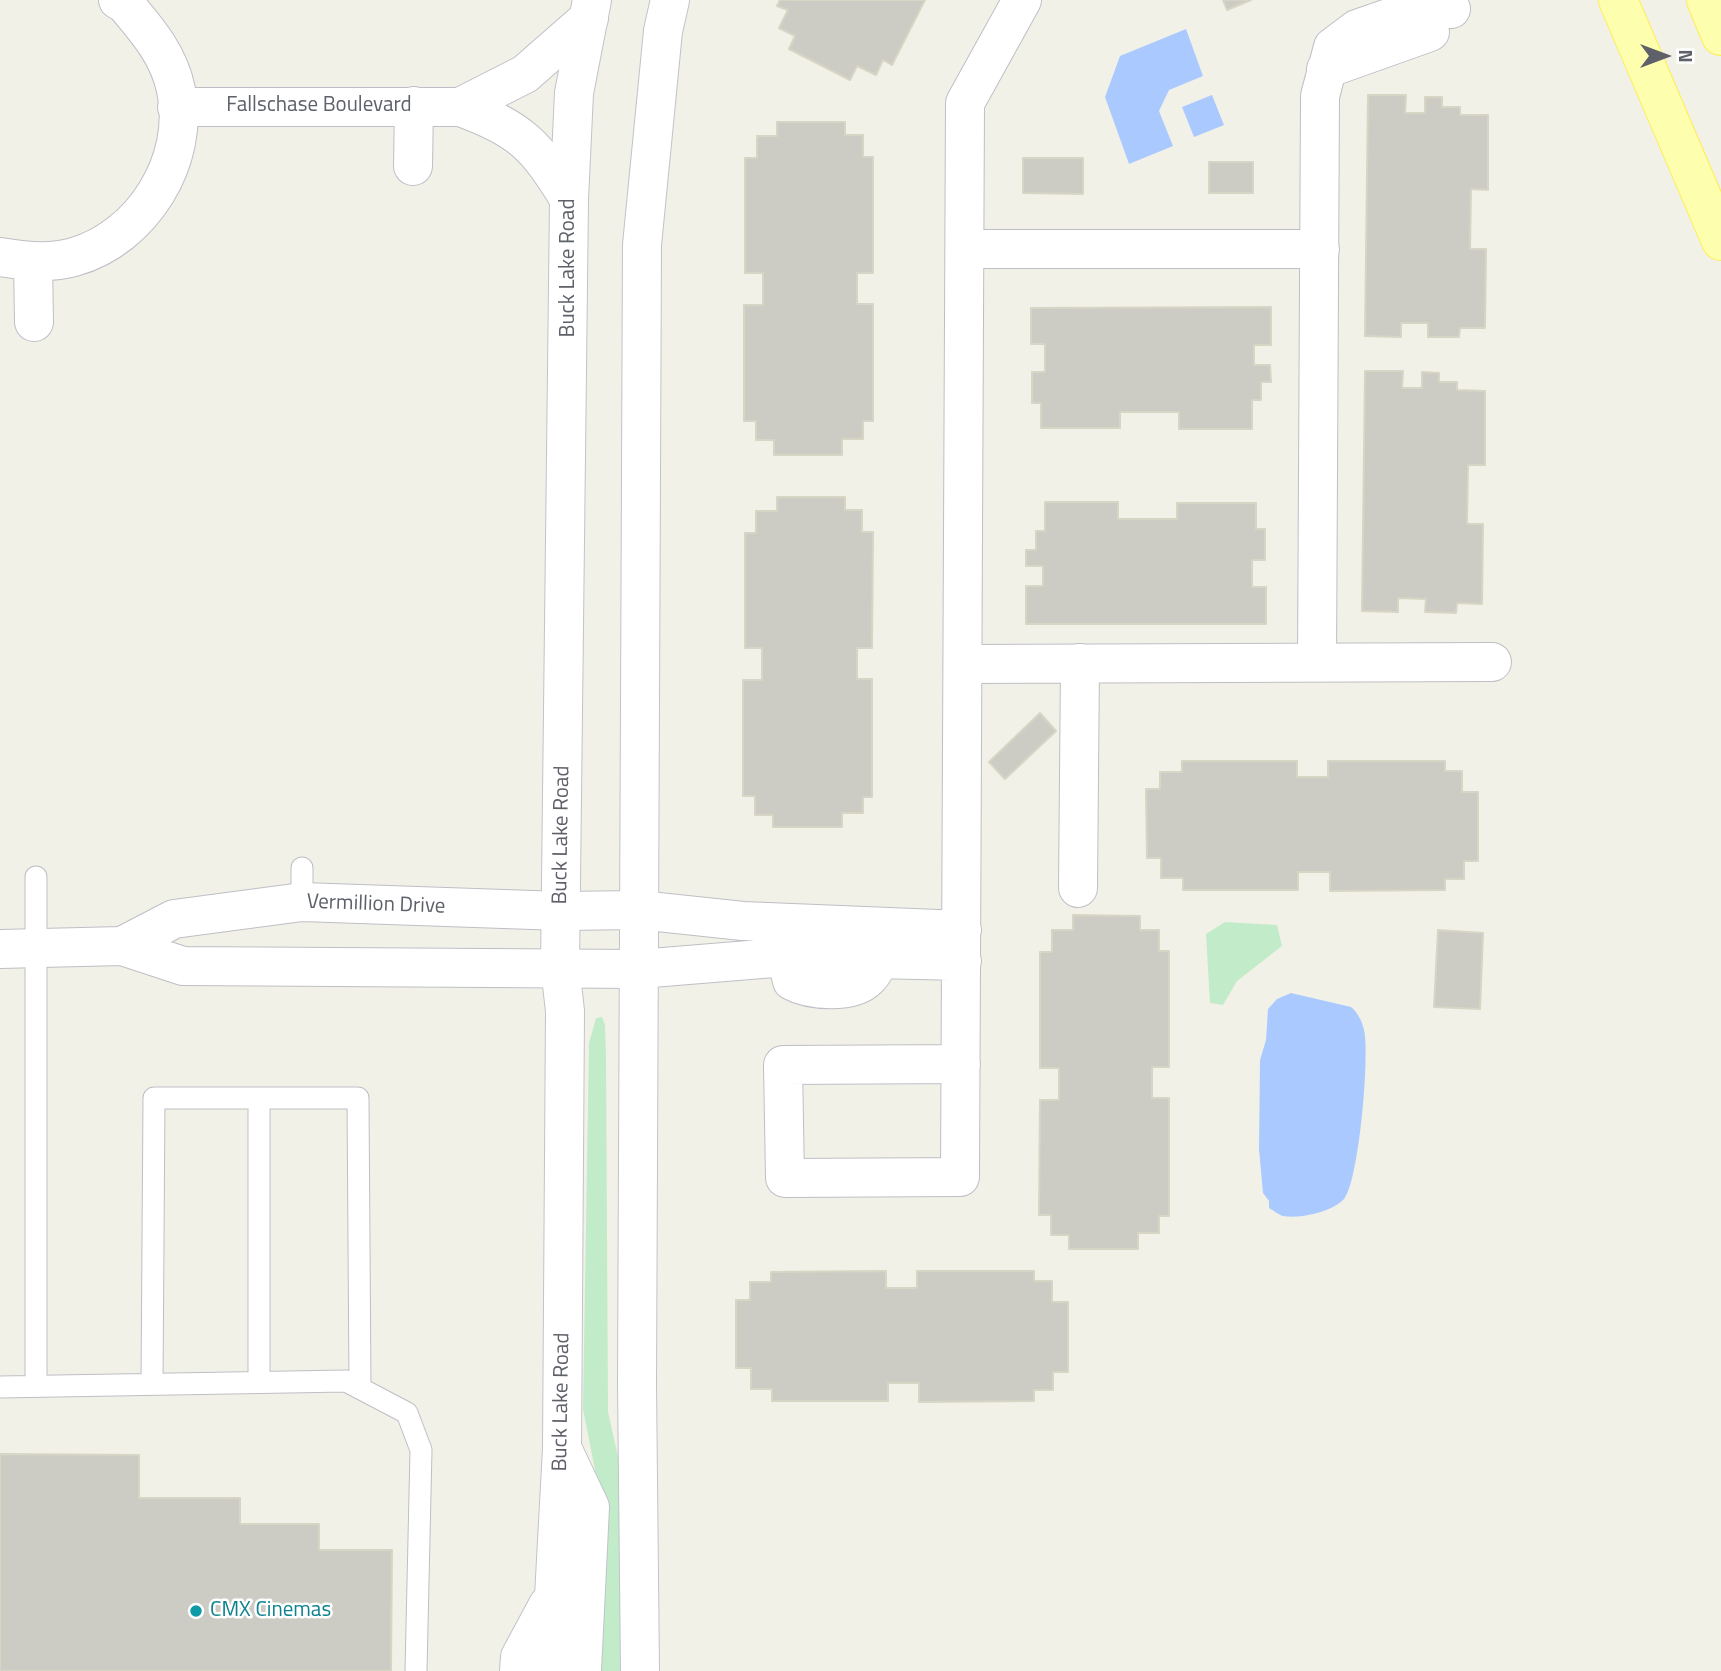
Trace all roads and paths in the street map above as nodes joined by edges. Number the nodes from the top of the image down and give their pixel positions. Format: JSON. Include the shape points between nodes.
{"nodes":[{"id":1,"x":118,"y":0,"type":"edge"},
{"id":2,"x":670,"y":0,"type":"edge"},
{"id":3,"x":1022,"y":0,"type":"edge"},
{"id":4,"x":1706,"y":0,"type":"edge"},
{"id":5,"x":1456,"y":3,"type":"edge"},
{"id":6,"x":1613,"y":5,"type":"edge"},
{"id":7,"x":591,"y":9,"type":"edge"},
{"id":8,"x":1721,"y":36,"type":"edge"},
{"id":9,"x":414,"y":106,"type":"junction"},
{"id":10,"x":177,"y":107,"type":"junction"},
{"id":11,"x":460,"y":107,"type":"junction"},
{"id":12,"x":413,"y":166,"type":"dead end"},
{"id":13,"x":569,"y":199,"type":"junction"},
{"id":14,"x":1721,"y":241,"type":"edge"},
{"id":15,"x":965,"y":249,"type":"junction"},
{"id":16,"x":1320,"y":249,"type":"junction"},
{"id":17,"x":17,"y":260,"type":"edge"},
{"id":18,"x":34,"y":322,"type":"dead end"},
{"id":19,"x":1317,"y":662,"type":"junction"},
{"id":20,"x":1492,"y":662,"type":"dead end"},
{"id":21,"x":1080,"y":663,"type":"junction"},
{"id":22,"x":963,"y":664,"type":"junction"},
{"id":23,"x":36,"y":877,"type":"dead end"},
{"id":24,"x":1078,"y":888,"type":"dead end"},
{"id":25,"x":639,"y":910,"type":"junction"},
{"id":26,"x":561,"y":911,"type":"junction"},
{"id":27,"x":786,"y":940,"type":"junction"},
{"id":28,"x":962,"y":945,"type":"junction"},
{"id":29,"x":122,"y":946,"type":"junction"},
{"id":30,"x":18,"y":949,"type":"edge"},
{"id":31,"x":560,"y":967,"type":"junction"},
{"id":32,"x":639,"y":969,"type":"junction"},
{"id":33,"x":961,"y":1063,"type":"junction"},
{"id":34,"x":259,"y":1098,"type":"junction"},
{"id":35,"x":259,"y":1382,"type":"junction"},
{"id":36,"x":152,"y":1384,"type":"junction"},
{"id":37,"x":36,"y":1386,"type":"junction"},
{"id":38,"x":0,"y":1387,"type":"edge"},
{"id":39,"x":360,"y":1388,"type":"junction"},
{"id":40,"x":562,"y":1448,"type":"junction"},
{"id":41,"x":554,"y":1594,"type":"junction"},
{"id":42,"x":416,"y":1671,"type":"edge"},
{"id":43,"x":519,"y":1671,"type":"edge"},
{"id":44,"x":550,"y":1671,"type":"edge"},
{"id":45,"x":582,"y":1671,"type":"edge"},
{"id":46,"x":640,"y":1671,"type":"edge"}],
"edges":[{"from":1,"to":10,"type":"street","via":[[158,42],[176,90]]},
{"from":2,"to":25,"type":"street","via":[[642,245]]},
{"from":3,"to":15,"type":"street","via":[[965,103]]},
{"from":4,"to":8,"type":"main road"},
{"from":5,"to":16,"type":"street","via":[[1426,5],[1357,29],[1333,47],[1320,96]]},
{"from":6,"to":14,"type":"main road"},
{"from":7,"to":11,"type":"street","name":"Fallschase Boulevard","via":[[525,74]]},
{"from":7,"to":13,"type":"street","name":"Buck Lake Road","via":[[574,93]]},
{"from":9,"to":10,"type":"street","name":"Fallschase Boulevard"},
{"from":9,"to":11,"type":"street","name":"Fallschase Boulevard"},
{"from":9,"to":12,"type":"street"},
{"from":10,"to":17,"type":"street","via":[[174,150],[155,197],[120,234],[75,257]]},
{"from":11,"to":13,"type":"street","name":"Fallschase Boulevard","via":[[499,121],[523,136]]},
{"from":13,"to":26,"type":"street","name":"Buck Lake Road"},
{"from":15,"to":16,"type":"street"},
{"from":15,"to":22,"type":"street"},
{"from":16,"to":19,"type":"street"},
{"from":17,"to":18,"type":"street"},
{"from":19,"to":20,"type":"street"},
{"from":19,"to":21,"type":"street"},
{"from":21,"to":22,"type":"street"},
{"from":21,"to":24,"type":"street"},
{"from":22,"to":28,"type":"street"},
{"from":23,"to":30,"type":"lane"},
{"from":25,"to":26,"type":"street","name":"Vermillion Drive"},
{"from":25,"to":27,"type":"street","name":"Vermillion Drive"},
{"from":25,"to":32,"type":"street"},
{"from":26,"to":29,"type":"street","name":"Vermillion Drive","via":[[302,885],[174,919]]},
{"from":26,"to":31,"type":"street","name":"Buck Lake Road"},
{"from":27,"to":28,"type":"street"},
{"from":27,"to":28,"type":"street","via":[[880,959]]},
{"from":27,"to":32,"type":"street","name":"Vermillion Drive"},
{"from":28,"to":33,"type":"street"},
{"from":29,"to":30,"type":"street","name":"Vermillion Drive"},
{"from":29,"to":31,"type":"street","name":"Vermillion Drive","via":[[183,966]]},
{"from":30,"to":37,"type":"lane"},
{"from":31,"to":32,"type":"street","name":"Vermillion Drive"},
{"from":31,"to":40,"type":"street","name":"Buck Lake Road","via":[[565,1011]]},
{"from":32,"to":46,"type":"street"},
{"from":33,"to":33,"type":"street","via":[[783,1065],[785,1178],[960,1177]]},
{"from":34,"to":35,"type":"lane"},
{"from":34,"to":36,"type":"lane","via":[[154,1098]]},
{"from":34,"to":39,"type":"lane","via":[[358,1098]]},
{"from":35,"to":36,"type":"lane"},
{"from":35,"to":39,"type":"lane","via":[[346,1381]]},
{"from":36,"to":37,"type":"lane"},
{"from":37,"to":38,"type":"lane"},
{"from":39,"to":42,"type":"lane","via":[[407,1413],[421,1450]]},
{"from":40,"to":41,"type":"street","name":"Buck Lake Road"},
{"from":40,"to":45,"type":"street","via":[[590,1507]]},
{"from":41,"to":43,"type":"street","via":[[520,1657]]},
{"from":41,"to":44,"type":"street","name":"Buck Lake Road"}]}
